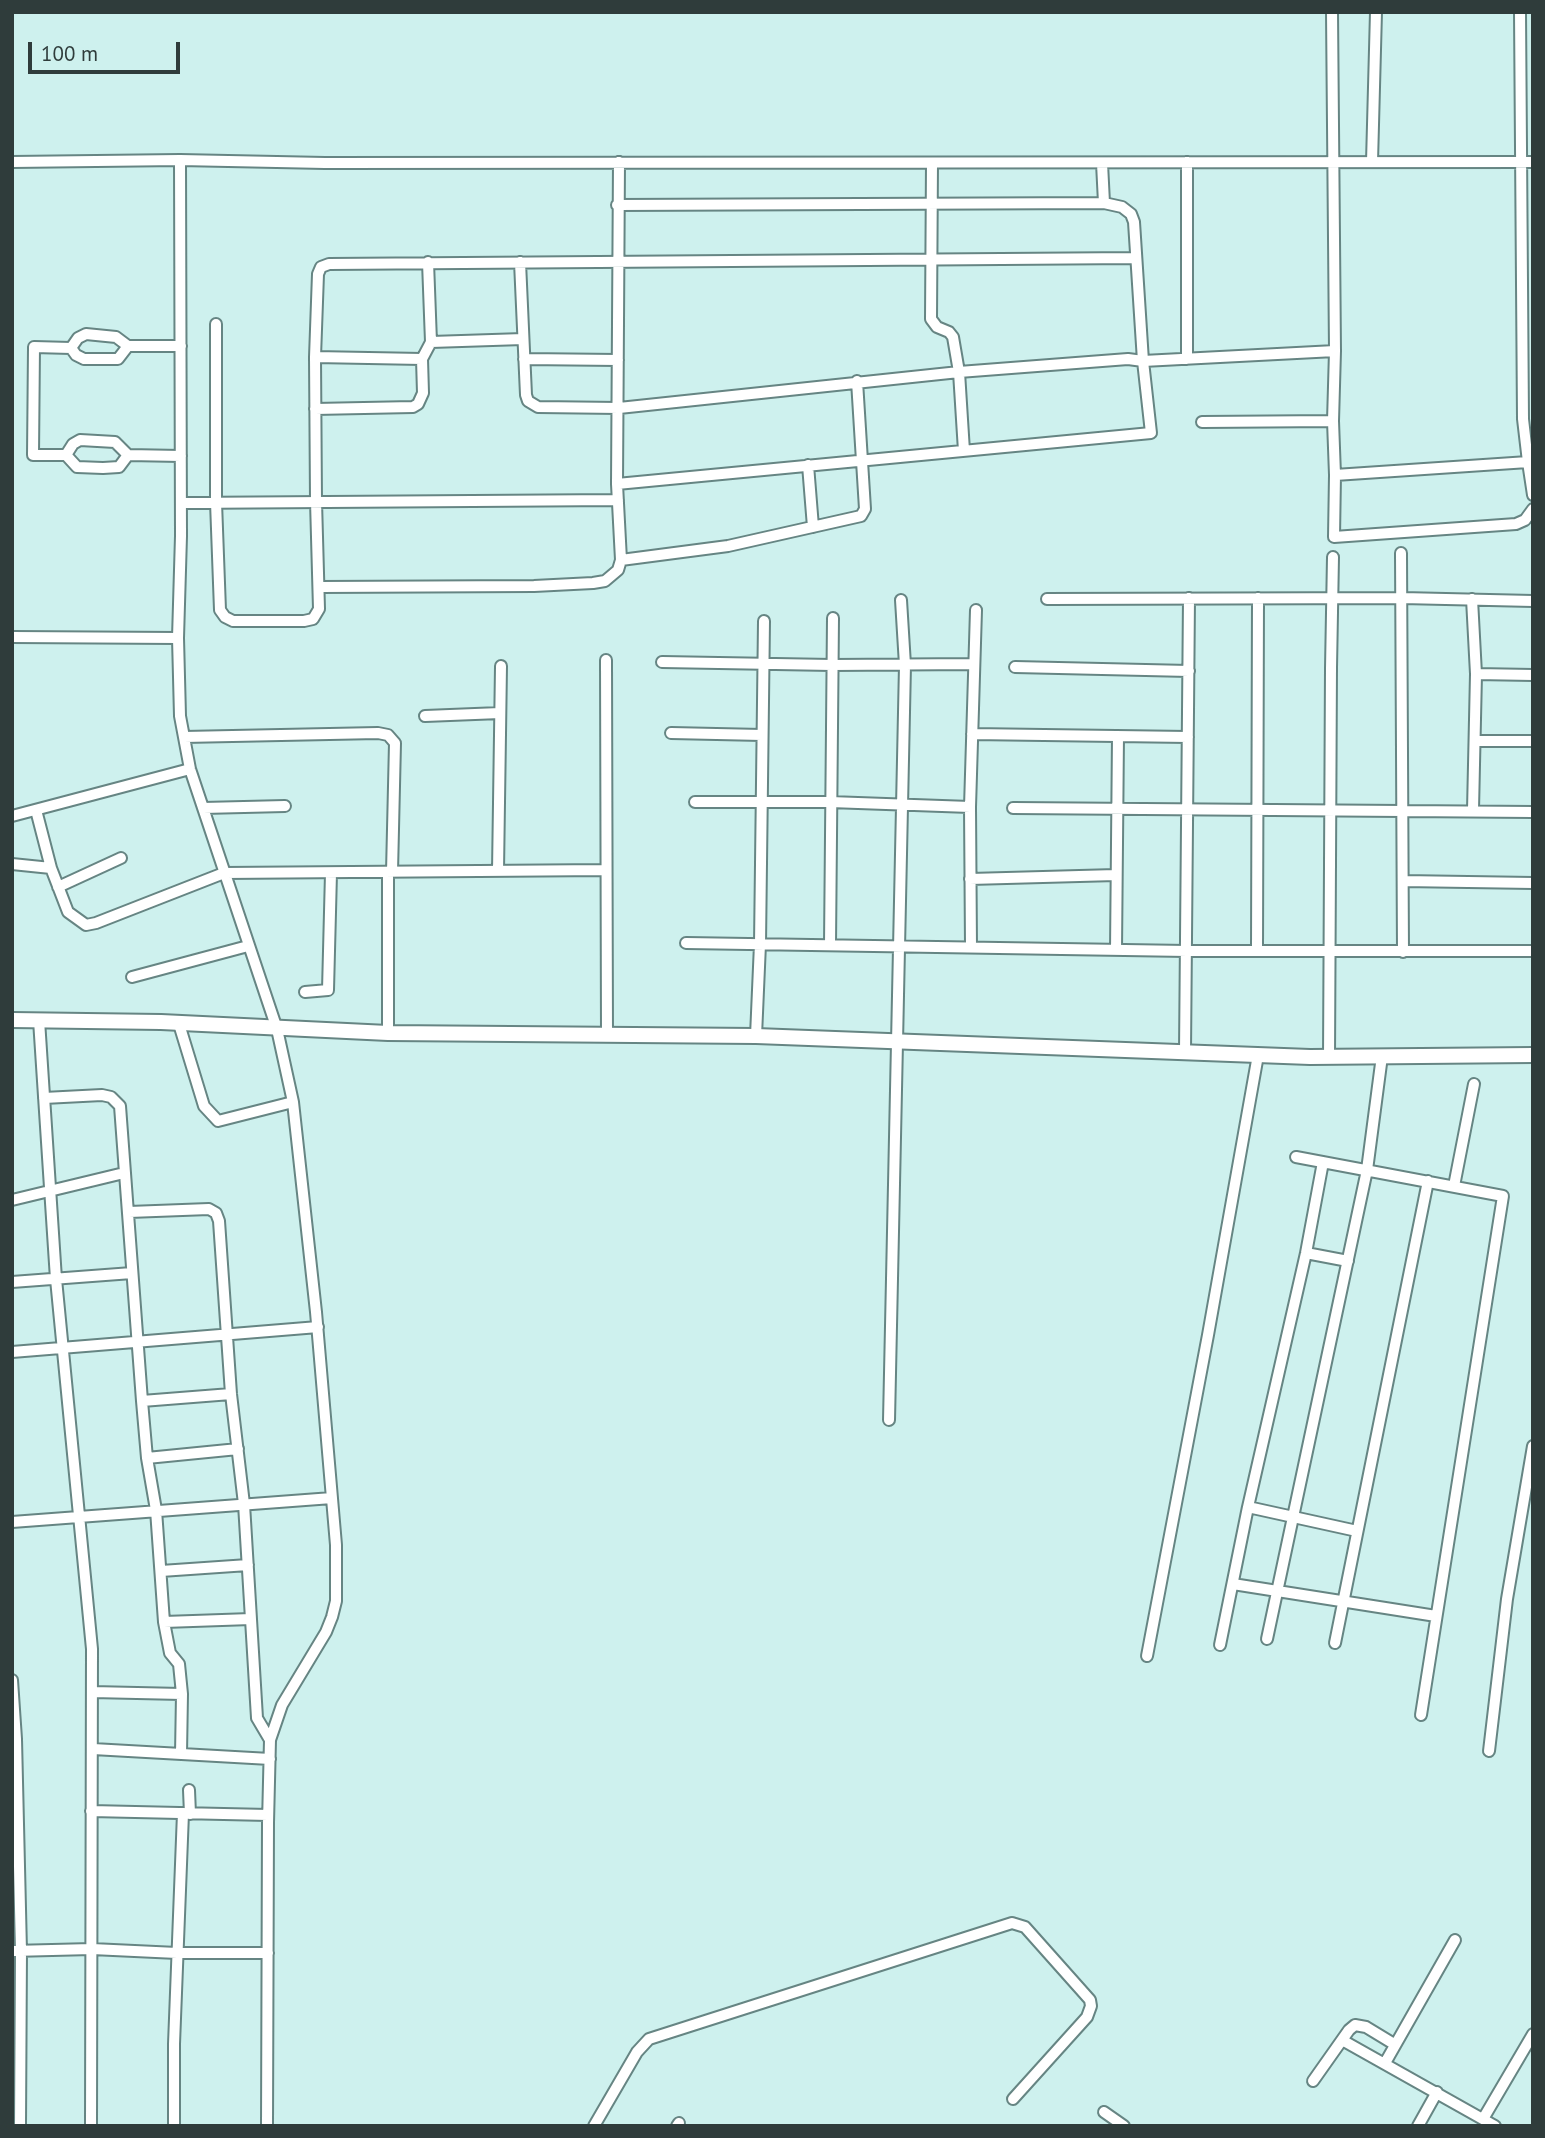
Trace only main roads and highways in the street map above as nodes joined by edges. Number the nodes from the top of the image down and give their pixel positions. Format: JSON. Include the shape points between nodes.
{"nodes":[{"id":1,"x":12,"y":1020,"type":"edge"},
{"id":2,"x":1533,"y":1055,"type":"edge"}],
"edges":[{"from":1,"to":2,"type":"main road","via":[[388,1033],[756,1035],[1329,1057]]}]}
